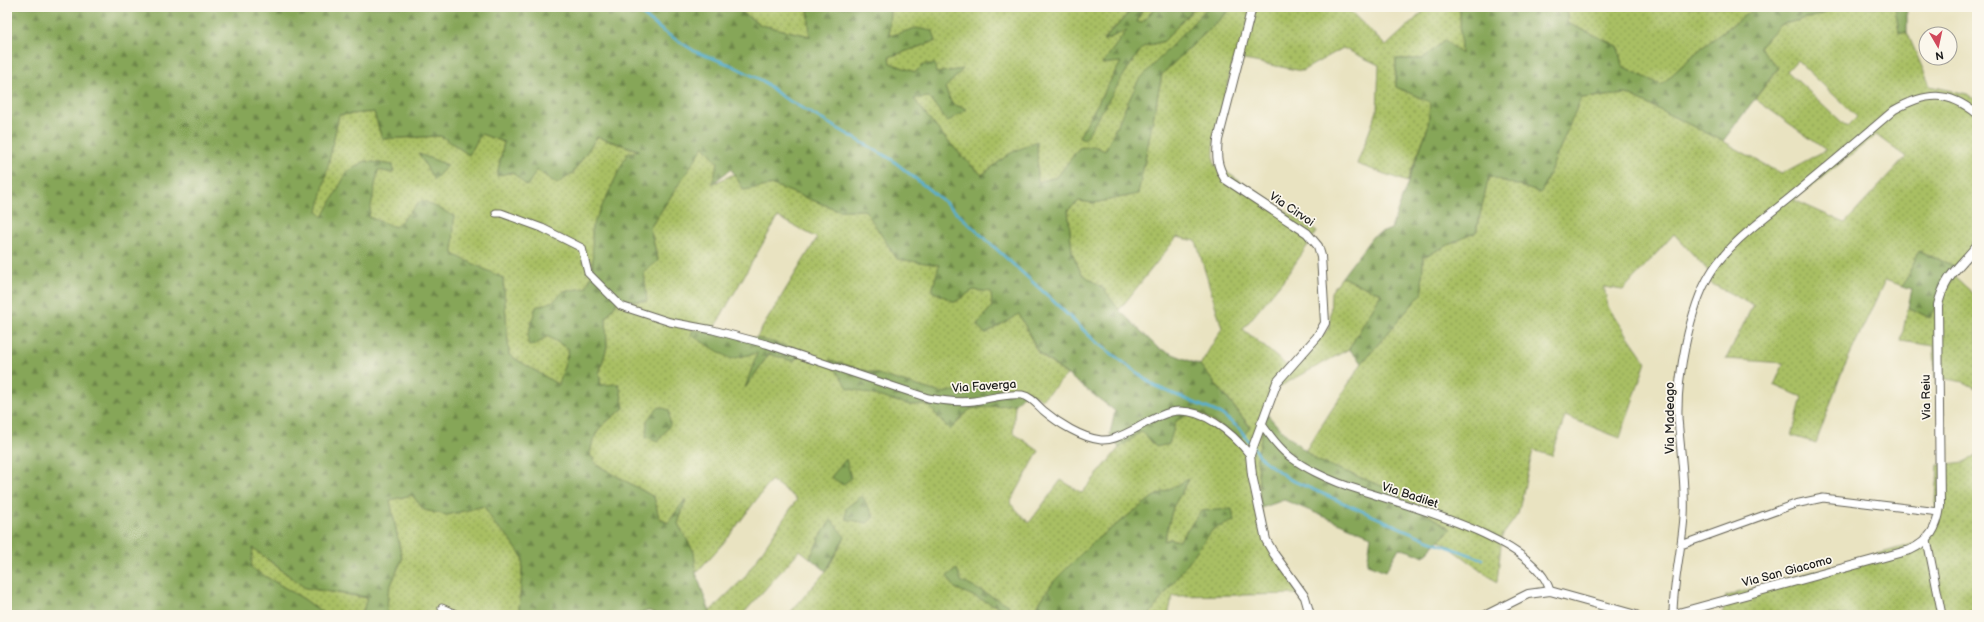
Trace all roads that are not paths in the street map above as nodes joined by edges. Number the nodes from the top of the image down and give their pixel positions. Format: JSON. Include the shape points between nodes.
{"nodes":[{"id":1,"x":1252,"y":7,"type":"edge"},
{"id":2,"x":1977,"y":114,"type":"edge"},
{"id":3,"x":496,"y":213,"type":"dead end"},
{"id":4,"x":1977,"y":245,"type":"edge"},
{"id":5,"x":1261,"y":423,"type":"junction"},
{"id":6,"x":1250,"y":454,"type":"junction"},
{"id":7,"x":1939,"y":512,"type":"junction"},
{"id":8,"x":1927,"y":540,"type":"junction"},
{"id":9,"x":1681,"y":545,"type":"junction"},
{"id":10,"x":1550,"y":591,"type":"junction"},
{"id":11,"x":442,"y":608,"type":"dead end"},
{"id":12,"x":458,"y":615,"type":"edge"},
{"id":13,"x":1310,"y":615,"type":"edge"},
{"id":14,"x":1486,"y":615,"type":"edge"},
{"id":15,"x":1636,"y":615,"type":"edge"},
{"id":16,"x":1672,"y":615,"type":"edge"},
{"id":17,"x":1942,"y":615,"type":"edge"}],
"edges":[{"from":1,"to":5,"type":"street","name":"Via Cirvoi","via":[[1218,140],[1217,162],[1225,179],[1313,238],[1321,256],[1326,315],[1323,329],[1278,382]]},
{"from":2,"to":9,"type":"street","name":"Via Madeago","via":[[1964,103],[1941,96],[1925,97],[1894,110],[1756,225],[1726,253],[1710,273],[1697,299],[1679,387],[1678,415],[1684,515]]},
{"from":3,"to":6,"type":"street","name":"Via Faverga","via":[[542,228],[582,248],[588,273],[622,306],[670,322],[766,344],[928,398],[963,402],[1022,395],[1034,401],[1064,425],[1101,440],[1117,438],[1164,414],[1177,411],[1192,412],[1227,432]]},
{"from":4,"to":7,"type":"street","name":"Via Reiu","via":[[1950,275],[1942,289],[1938,305]]},
{"from":5,"to":6,"type":"street","name":"Via Cirvoi"},
{"from":5,"to":10,"type":"street","name":"Via Badilet","via":[[1275,442],[1293,459],[1338,483],[1447,519],[1510,547],[1528,560],[1543,576]]},
{"from":6,"to":13,"type":"street","via":[[1266,540],[1305,597]]},
{"from":7,"to":8,"type":"street","name":"Via Reiu","via":[[1934,530]]},
{"from":7,"to":9,"type":"street","via":[[1822,498],[1795,504]]},
{"from":8,"to":16,"type":"street","name":"Via San Giacomo","via":[[1910,550]]},
{"from":8,"to":17,"type":"street"},
{"from":9,"to":16,"type":"street","name":"Via Madeago"},
{"from":10,"to":14,"type":"street","via":[[1528,594]]},
{"from":10,"to":15,"type":"street"},
{"from":11,"to":12,"type":"street"}]}
